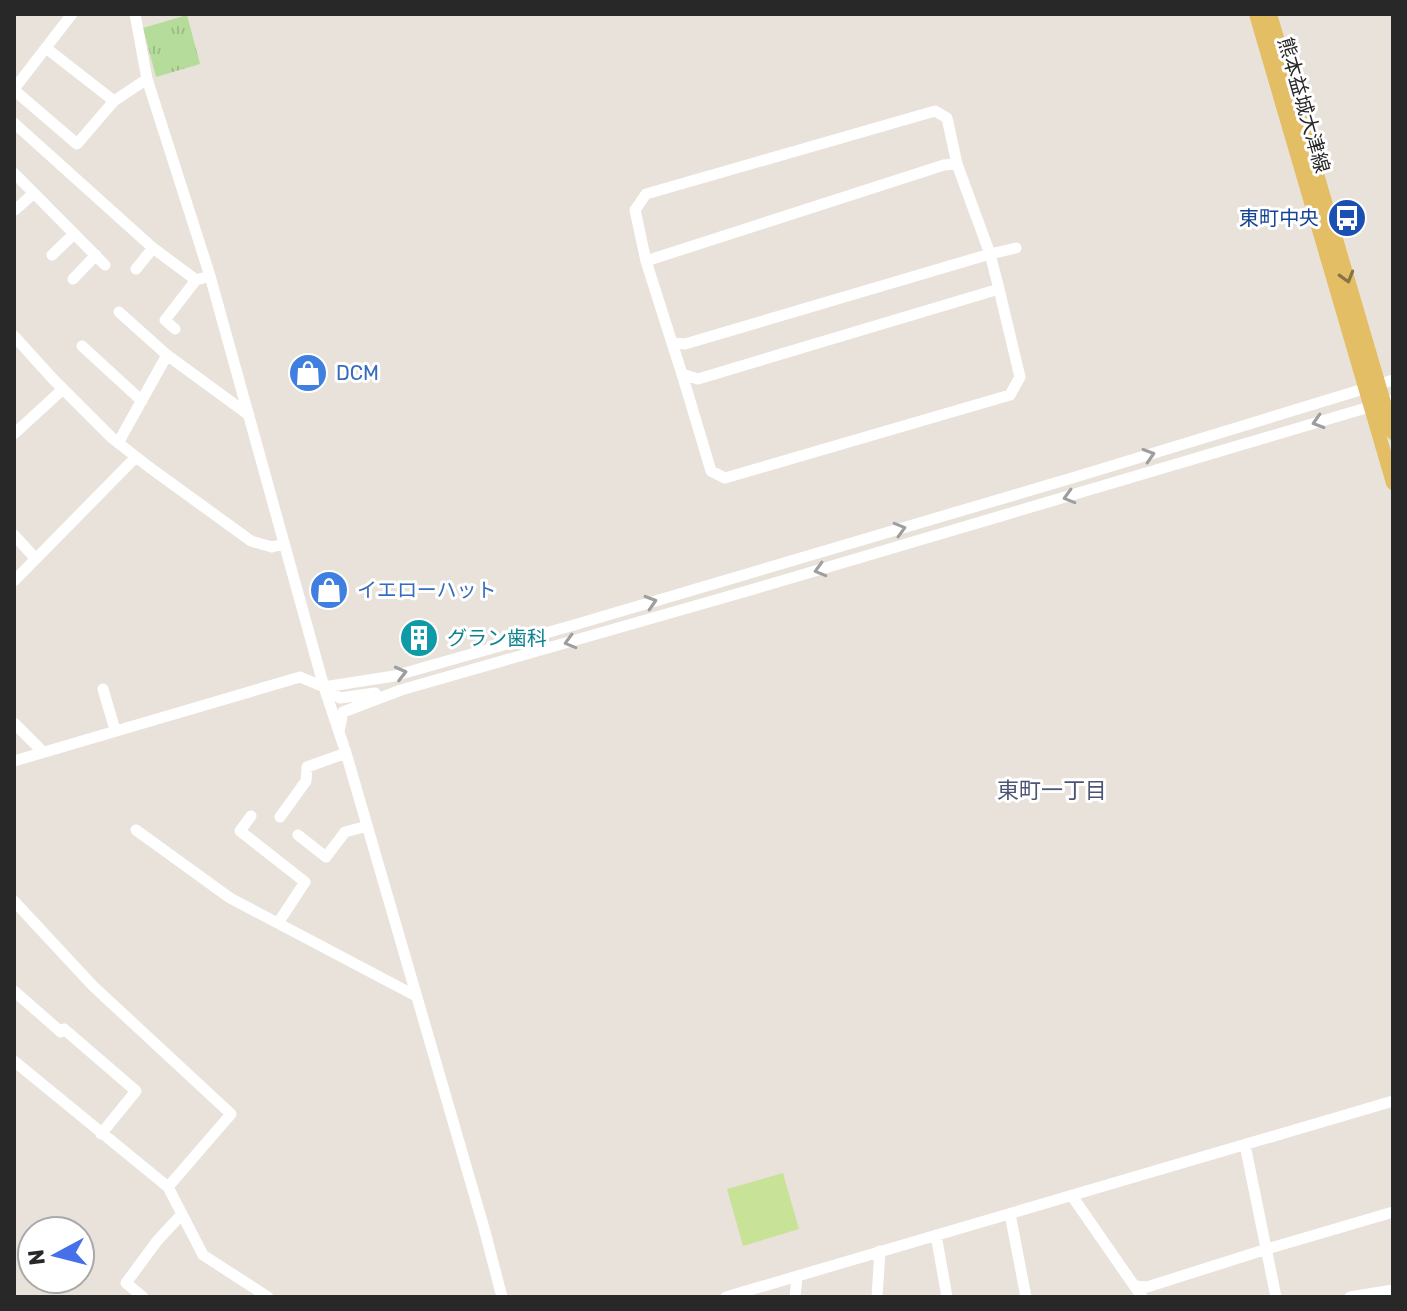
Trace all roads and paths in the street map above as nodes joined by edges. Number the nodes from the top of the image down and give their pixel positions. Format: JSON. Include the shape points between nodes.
{"nodes":[{"id":1,"x":72,"y":14,"type":"edge"},
{"id":2,"x":135,"y":14,"type":"edge"},
{"id":3,"x":1256,"y":14,"type":"edge"},
{"id":4,"x":1270,"y":14,"type":"edge"},
{"id":5,"x":46,"y":48,"type":"junction"},
{"id":6,"x":147,"y":79,"type":"junction"},
{"id":7,"x":14,"y":90,"type":"edge"},
{"id":8,"x":114,"y":101,"type":"junction"},
{"id":9,"x":14,"y":123,"type":"edge"},
{"id":10,"x":957,"y":164,"type":"junction"},
{"id":11,"x":14,"y":173,"type":"edge"},
{"id":12,"x":34,"y":193,"type":"junction"},
{"id":13,"x":15,"y":210,"type":"edge"},
{"id":14,"x":74,"y":234,"type":"junction"},
{"id":15,"x":153,"y":248,"type":"junction"},
{"id":16,"x":1016,"y":248,"type":"dead end"},
{"id":17,"x":990,"y":254,"type":"junction"},
{"id":18,"x":52,"y":255,"type":"dead end"},
{"id":19,"x":96,"y":255,"type":"junction"},
{"id":20,"x":646,"y":261,"type":"junction"},
{"id":21,"x":105,"y":265,"type":"dead end"},
{"id":22,"x":136,"y":269,"type":"dead end"},
{"id":23,"x":210,"y":276,"type":"junction"},
{"id":24,"x":73,"y":279,"type":"dead end"},
{"id":25,"x":196,"y":280,"type":"junction"},
{"id":26,"x":999,"y":289,"type":"junction"},
{"id":27,"x":119,"y":312,"type":"dead end"},
{"id":28,"x":175,"y":329,"type":"dead end"},
{"id":29,"x":14,"y":336,"type":"edge"},
{"id":30,"x":672,"y":343,"type":"junction"},
{"id":31,"x":82,"y":346,"type":"dead end"},
{"id":32,"x":167,"y":355,"type":"junction"},
{"id":33,"x":682,"y":374,"type":"junction"},
{"id":34,"x":1393,"y":380,"type":"edge"},
{"id":35,"x":1371,"y":386,"type":"junction"},
{"id":36,"x":63,"y":389,"type":"junction"},
{"id":37,"x":142,"y":401,"type":"junction"},
{"id":38,"x":1383,"y":403,"type":"edge"},
{"id":39,"x":249,"y":415,"type":"junction"},
{"id":40,"x":1393,"y":433,"type":"edge"},
{"id":41,"x":14,"y":434,"type":"edge"},
{"id":42,"x":118,"y":443,"type":"junction"},
{"id":43,"x":136,"y":457,"type":"junction"},
{"id":44,"x":1393,"y":483,"type":"edge"},
{"id":45,"x":14,"y":535,"type":"edge"},
{"id":46,"x":284,"y":544,"type":"junction"},
{"id":47,"x":36,"y":559,"type":"junction"},
{"id":48,"x":14,"y":581,"type":"edge"},
{"id":49,"x":324,"y":687,"type":"junction"},
{"id":50,"x":103,"y":689,"type":"dead end"},
{"id":51,"x":401,"y":690,"type":"junction"},
{"id":52,"x":14,"y":723,"type":"edge"},
{"id":53,"x":115,"y":730,"type":"junction"},
{"id":54,"x":339,"y":731,"type":"junction"},
{"id":55,"x":43,"y":752,"type":"junction"},
{"id":56,"x":346,"y":753,"type":"junction"},
{"id":57,"x":14,"y":761,"type":"edge"},
{"id":58,"x":251,"y":816,"type":"dead end"},
{"id":59,"x":280,"y":817,"type":"dead end"},
{"id":60,"x":367,"y":826,"type":"junction"},
{"id":61,"x":136,"y":830,"type":"dead end"},
{"id":62,"x":298,"y":835,"type":"dead end"},
{"id":63,"x":14,"y":901,"type":"edge"},
{"id":64,"x":278,"y":923,"type":"junction"},
{"id":65,"x":14,"y":991,"type":"edge"},
{"id":66,"x":416,"y":996,"type":"junction"},
{"id":67,"x":14,"y":1061,"type":"edge"},
{"id":68,"x":1393,"y":1101,"type":"edge"},
{"id":69,"x":101,"y":1134,"type":"junction"},
{"id":70,"x":1245,"y":1145,"type":"junction"},
{"id":71,"x":168,"y":1187,"type":"junction"},
{"id":72,"x":1072,"y":1196,"type":"junction"},
{"id":73,"x":1393,"y":1212,"type":"edge"},
{"id":74,"x":1010,"y":1214,"type":"junction"},
{"id":75,"x":181,"y":1215,"type":"junction"},
{"id":76,"x":936,"y":1235,"type":"junction"},
{"id":77,"x":1267,"y":1249,"type":"junction"},
{"id":78,"x":880,"y":1251,"type":"junction"},
{"id":79,"x":797,"y":1277,"type":"junction"},
{"id":80,"x":1393,"y":1290,"type":"edge"},
{"id":81,"x":1139,"y":1292,"type":"edge"},
{"id":82,"x":143,"y":1297,"type":"edge"},
{"id":83,"x":268,"y":1297,"type":"edge"},
{"id":84,"x":502,"y":1297,"type":"edge"},
{"id":85,"x":726,"y":1297,"type":"edge"},
{"id":86,"x":795,"y":1297,"type":"edge"},
{"id":87,"x":877,"y":1297,"type":"edge"},
{"id":88,"x":947,"y":1297,"type":"edge"},
{"id":89,"x":1026,"y":1297,"type":"edge"},
{"id":90,"x":1276,"y":1297,"type":"edge"},
{"id":91,"x":1350,"y":1297,"type":"edge"}],
"edges":[{"from":1,"to":5,"type":"street"},
{"from":2,"to":6,"type":"street"},
{"from":3,"to":35,"type":"main road","name":"熊本益城大津線"},
{"from":4,"to":35,"type":"main road","name":"熊本益城大津線","one_way":true},
{"from":5,"to":7,"type":"street"},
{"from":5,"to":8,"type":"street"},
{"from":6,"to":8,"type":"street"},
{"from":6,"to":23,"type":"street"},
{"from":7,"to":8,"type":"street","via":[[77,144]]},
{"from":9,"to":15,"type":"street"},
{"from":10,"to":17,"type":"street"},
{"from":10,"to":20,"type":"street"},
{"from":10,"to":20,"type":"street","via":[[947,118],[935,111],[646,194],[635,210]]},
{"from":11,"to":12,"type":"street"},
{"from":12,"to":13,"type":"street"},
{"from":12,"to":14,"type":"street"},
{"from":14,"to":18,"type":"street"},
{"from":14,"to":19,"type":"street"},
{"from":15,"to":22,"type":"street"},
{"from":15,"to":25,"type":"street"},
{"from":16,"to":17,"type":"street"},
{"from":17,"to":26,"type":"street"},
{"from":17,"to":30,"type":"street","via":[[685,344]]},
{"from":19,"to":21,"type":"street"},
{"from":19,"to":24,"type":"street"},
{"from":20,"to":30,"type":"street"},
{"from":23,"to":25,"type":"street"},
{"from":23,"to":39,"type":"street"},
{"from":25,"to":28,"type":"street","via":[[165,320]]},
{"from":26,"to":33,"type":"street","via":[[698,379]]},
{"from":26,"to":33,"type":"street","via":[[1020,377],[1010,395],[725,478],[711,471]]},
{"from":27,"to":32,"type":"street"},
{"from":29,"to":36,"type":"street"},
{"from":30,"to":33,"type":"street"},
{"from":31,"to":37,"type":"street"},
{"from":32,"to":37,"type":"street"},
{"from":32,"to":39,"type":"street"},
{"from":34,"to":35,"type":"street"},
{"from":35,"to":38,"type":"main road","name":"熊本益城大津線"},
{"from":49,"to":35,"type":"street","one_way":true,"via":[[394,676],[574,625]]},
{"from":36,"to":41,"type":"street"},
{"from":36,"to":42,"type":"street"},
{"from":37,"to":42,"type":"street"},
{"from":38,"to":40,"type":"main road","name":"熊本益城大津線"},
{"from":38,"to":44,"type":"main road","name":"熊本益城大津線"},
{"from":38,"to":51,"type":"street","one_way":true},
{"from":39,"to":46,"type":"street"},
{"from":42,"to":43,"type":"street"},
{"from":43,"to":46,"type":"street","via":[[251,541],[272,547]]},
{"from":43,"to":47,"type":"street"},
{"from":45,"to":47,"type":"street"},
{"from":46,"to":49,"type":"street"},
{"from":47,"to":48,"type":"street"},
{"from":49,"to":51,"type":"street","via":[[340,698]]},
{"from":49,"to":53,"type":"street","via":[[300,677]]},
{"from":49,"to":54,"type":"street"},
{"from":50,"to":53,"type":"street"},
{"from":51,"to":54,"type":"street","via":[[343,712]]},
{"from":52,"to":55,"type":"street"},
{"from":53,"to":55,"type":"street"},
{"from":54,"to":56,"type":"street"},
{"from":55,"to":57,"type":"street"},
{"from":56,"to":59,"type":"street","via":[[307,767],[306,781]]},
{"from":56,"to":60,"type":"street"},
{"from":58,"to":64,"type":"street","via":[[240,831],[305,882]]},
{"from":60,"to":62,"type":"street","via":[[345,832],[326,857]]},
{"from":60,"to":66,"type":"street"},
{"from":61,"to":64,"type":"street","via":[[230,898]]},
{"from":63,"to":71,"type":"street","via":[[93,986],[231,1114]]},
{"from":64,"to":66,"type":"street"},
{"from":65,"to":69,"type":"street","via":[[136,1091]]},
{"from":66,"to":84,"type":"street"},
{"from":67,"to":69,"type":"street"},
{"from":68,"to":70,"type":"street"},
{"from":69,"to":71,"type":"street"},
{"from":70,"to":72,"type":"street"},
{"from":70,"to":77,"type":"street"},
{"from":71,"to":75,"type":"street"},
{"from":72,"to":74,"type":"street"},
{"from":72,"to":81,"type":"street"},
{"from":73,"to":77,"type":"street"},
{"from":74,"to":76,"type":"street"},
{"from":74,"to":89,"type":"street"},
{"from":75,"to":82,"type":"street","via":[[126,1283]]},
{"from":75,"to":83,"type":"street","via":[[203,1255]]},
{"from":76,"to":78,"type":"street"},
{"from":76,"to":88,"type":"street"},
{"from":77,"to":81,"type":"street"},
{"from":77,"to":90,"type":"street"},
{"from":78,"to":79,"type":"street"},
{"from":78,"to":87,"type":"street"},
{"from":79,"to":85,"type":"street"},
{"from":79,"to":86,"type":"street"},
{"from":80,"to":91,"type":"street"}]}
